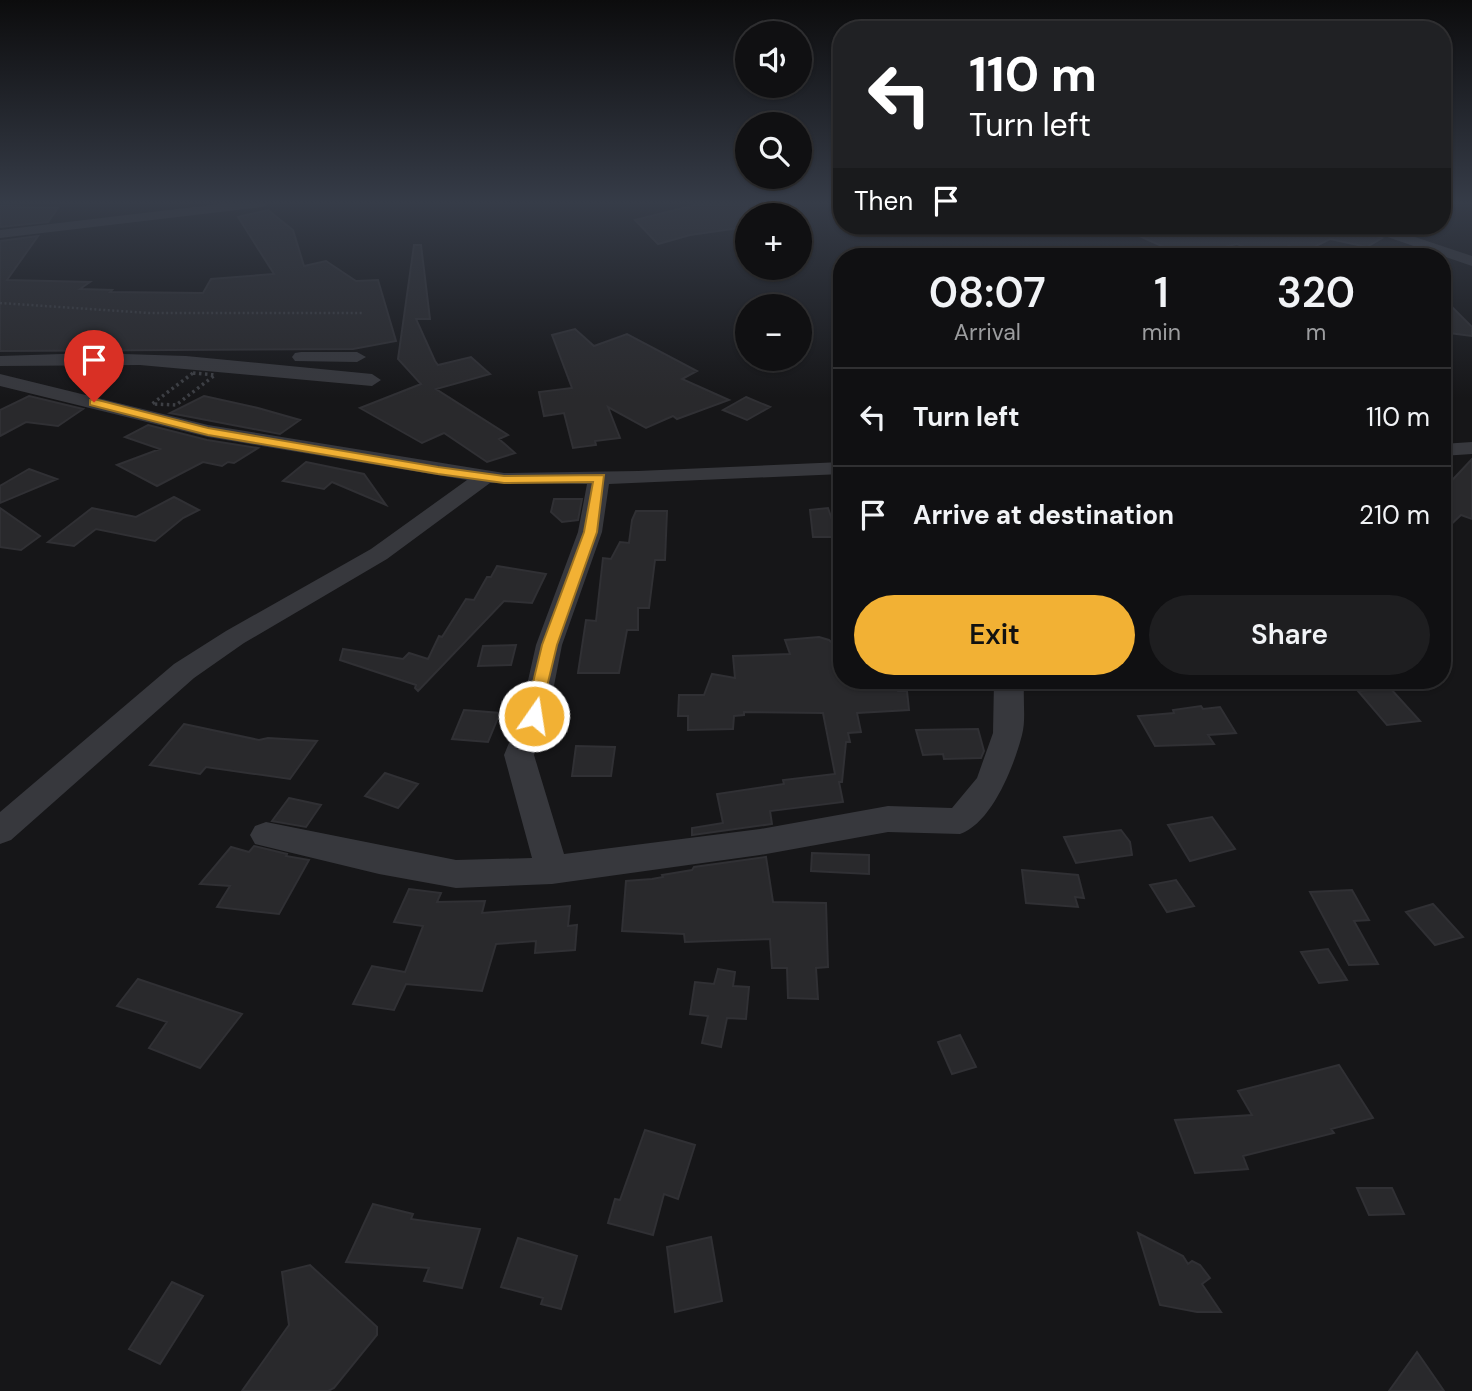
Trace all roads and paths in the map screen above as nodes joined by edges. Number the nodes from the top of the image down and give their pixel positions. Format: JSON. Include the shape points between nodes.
{"nodes":[{"id":1,"x":0,"y":303,"type":"edge"},
{"id":2,"x":364,"y":313,"type":"dead end"},
{"id":3,"x":357,"y":357,"type":"dead end"},
{"id":4,"x":0,"y":361,"type":"edge"},
{"id":5,"x":222,"y":364,"type":"junction"},
{"id":6,"x":0,"y":380,"type":"edge"},
{"id":7,"x":372,"y":380,"type":"dead end"},
{"id":8,"x":176,"y":405,"type":"joint"},
{"id":9,"x":1472,"y":449,"type":"edge"},
{"id":10,"x":1451,"y":450,"type":"edge"},
{"id":11,"x":833,"y":468,"type":"edge"},
{"id":12,"x":485,"y":477,"type":"junction"},
{"id":13,"x":599,"y":478,"type":"junction"},
{"id":14,"x":1010,"y":689,"type":"edge"},
{"id":15,"x":0,"y":831,"type":"edge"},
{"id":16,"x":266,"y":835,"type":"dead end"},
{"id":17,"x":552,"y":870,"type":"junction"}],
"edges":[{"from":1,"to":2,"type":"path","via":[[149,313]]},
{"from":3,"to":5,"type":"street","via":[[266,358]]},
{"from":4,"to":5,"type":"street","via":[[114,359]]},
{"from":5,"to":7,"type":"street"},
{"from":6,"to":12,"type":"street","via":[[208,431]]},
{"from":8,"to":8,"type":"path","via":[[152,404],[193,373],[215,375]]},
{"from":9,"to":10,"type":"street"},
{"from":11,"to":13,"type":"street"},
{"from":12,"to":13,"type":"street"},
{"from":12,"to":15,"type":"street","via":[[379,554],[184,671]]},
{"from":13,"to":17,"type":"street","via":[[590,532],[549,645],[534,716],[519,754]]},
{"from":14,"to":17,"type":"street","via":[[1008,733],[990,783],[960,821],[888,819],[760,842]]},
{"from":16,"to":17,"type":"street","via":[[456,874]]}]}
